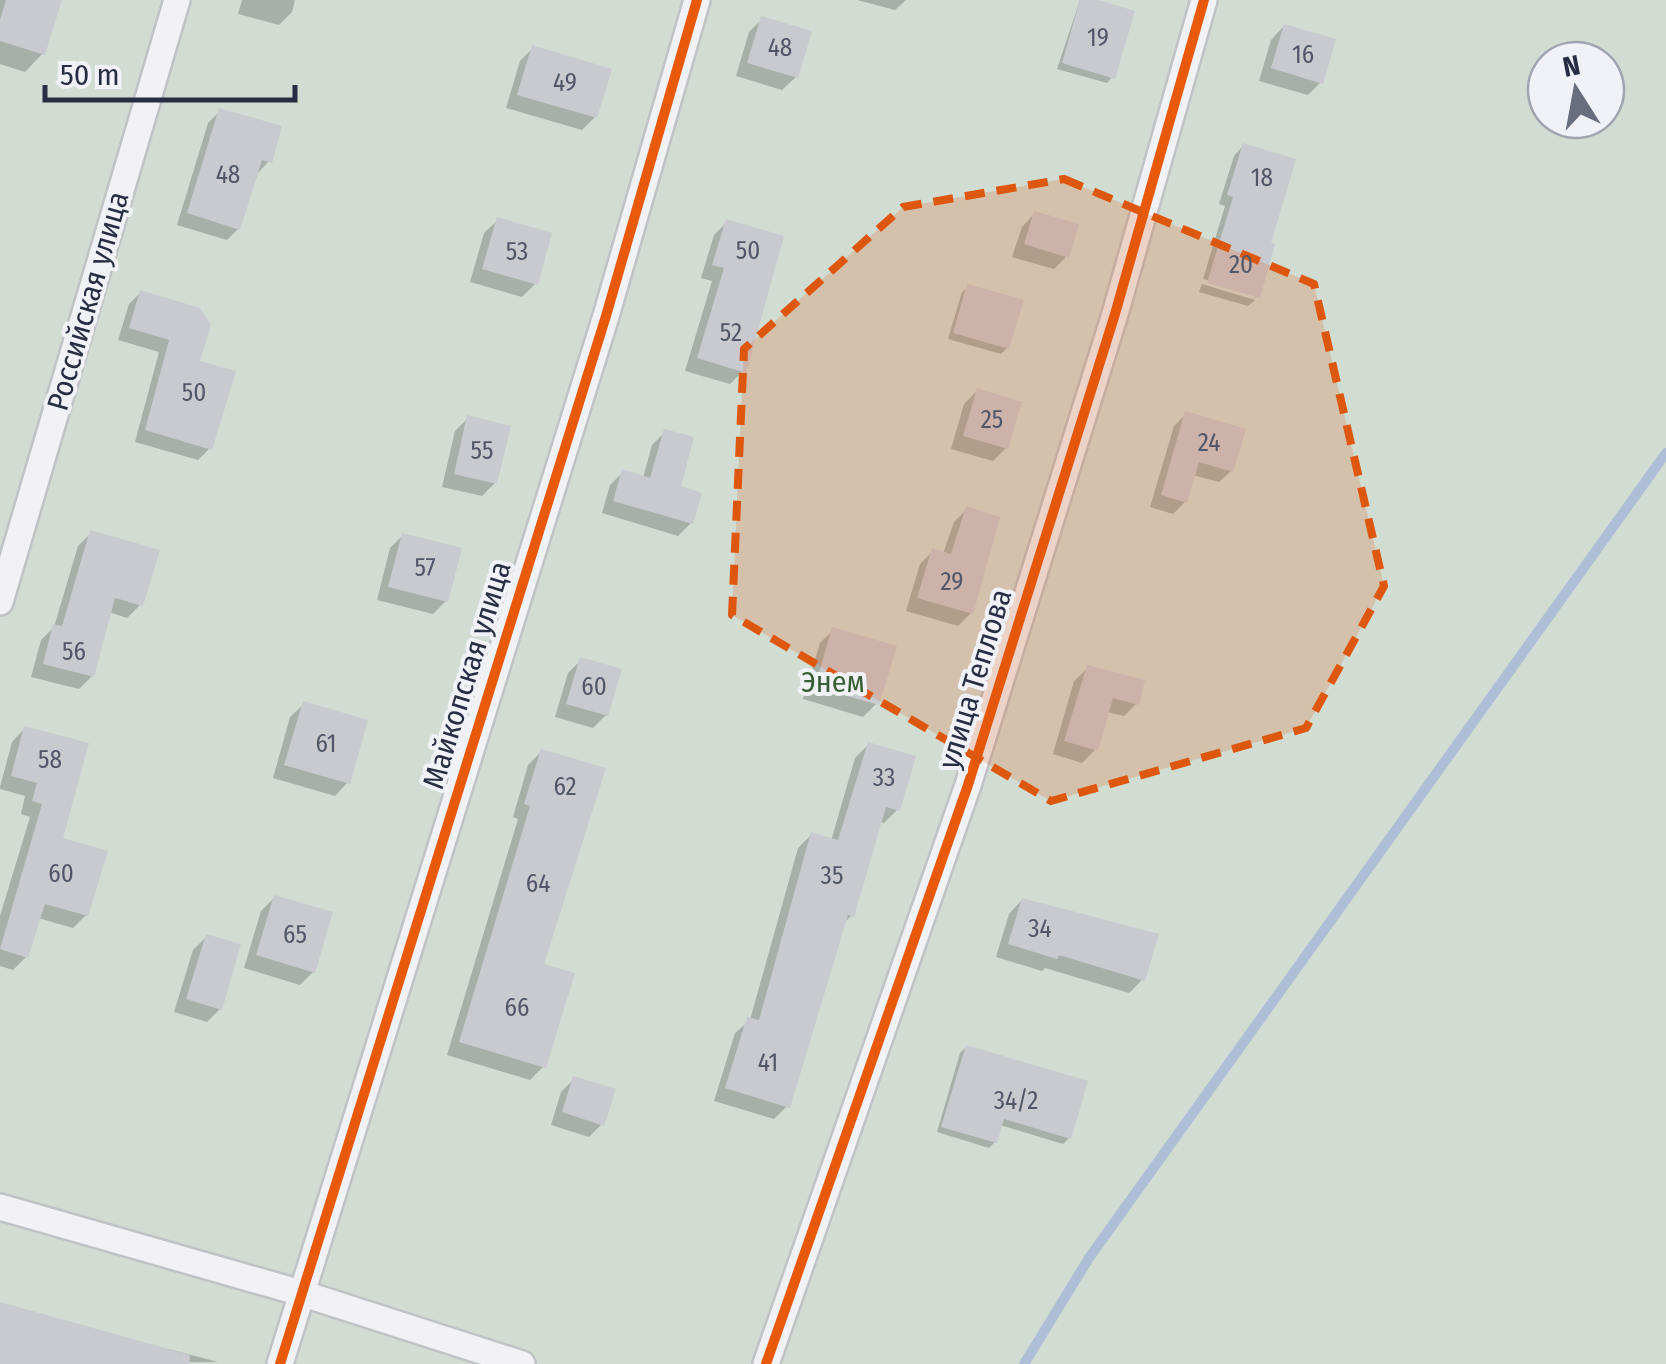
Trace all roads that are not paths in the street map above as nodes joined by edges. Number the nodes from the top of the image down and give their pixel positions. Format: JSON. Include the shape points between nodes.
{"nodes":[{"id":1,"x":177,"y":0,"type":"edge"},
{"id":2,"x":696,"y":0,"type":"edge"},
{"id":3,"x":1204,"y":0,"type":"edge"},
{"id":4,"x":0,"y":602,"type":"edge"},
{"id":5,"x":0,"y":1206,"type":"edge"},
{"id":6,"x":302,"y":1293,"type":"junction"},
{"id":7,"x":280,"y":1364,"type":"edge"},
{"id":8,"x":522,"y":1364,"type":"edge"},
{"id":9,"x":766,"y":1364,"type":"edge"}],
"edges":[{"from":1,"to":4,"type":"street","name":"Российская улица"},
{"from":2,"to":6,"type":"street","name":"Майкопская улица","via":[[606,316]]},
{"from":3,"to":9,"type":"street","name":"улица Теплова","via":[[1115,314],[968,785]]},
{"from":5,"to":6,"type":"street"},
{"from":6,"to":7,"type":"street","name":"Майкопская улица"},
{"from":6,"to":8,"type":"street"}]}
